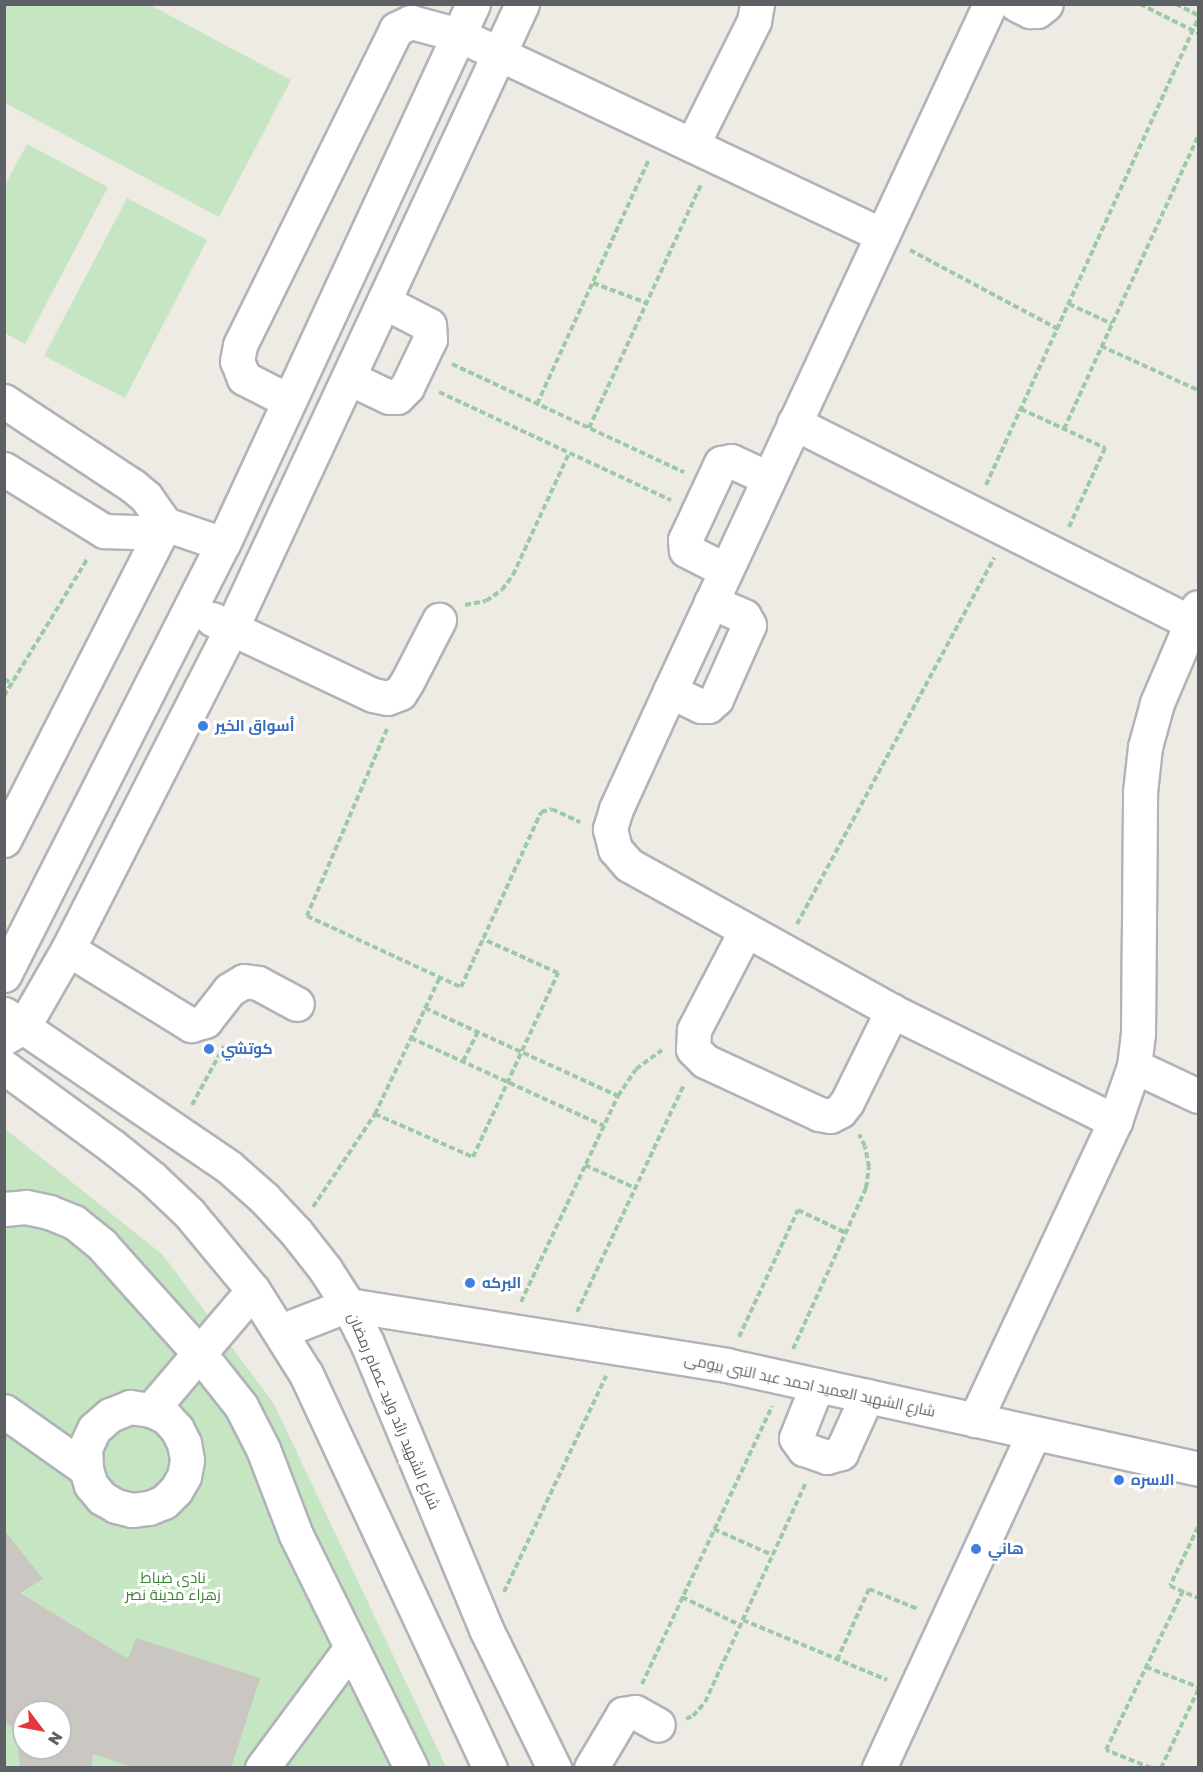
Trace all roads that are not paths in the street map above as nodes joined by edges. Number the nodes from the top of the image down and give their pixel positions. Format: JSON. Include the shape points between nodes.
{"nodes":[{"id":1,"x":473,"y":4,"type":"edge"},
{"id":2,"x":522,"y":4,"type":"edge"},
{"id":3,"x":757,"y":4,"type":"edge"},
{"id":4,"x":990,"y":4,"type":"edge"},
{"id":5,"x":1016,"y":4,"type":"edge"},
{"id":6,"x":1046,"y":4,"type":"edge"},
{"id":7,"x":459,"y":36,"type":"junction"},
{"id":8,"x":499,"y":55,"type":"junction"},
{"id":9,"x":703,"y":151,"type":"junction"},
{"id":10,"x":882,"y":235,"type":"junction"},
{"id":11,"x":384,"y":302,"type":"junction"},
{"id":12,"x":349,"y":378,"type":"junction"},
{"id":13,"x":4,"y":401,"type":"edge"},
{"id":14,"x":289,"y":401,"type":"junction"},
{"id":15,"x":794,"y":423,"type":"junction"},
{"id":16,"x":4,"y":468,"type":"edge"},
{"id":17,"x":768,"y":478,"type":"junction"},
{"id":18,"x":165,"y":525,"type":"junction"},
{"id":19,"x":223,"y":544,"type":"junction"},
{"id":20,"x":725,"y":570,"type":"junction"},
{"id":21,"x":711,"y":602,"type":"junction"},
{"id":22,"x":191,"y":609,"type":"junction"},
{"id":23,"x":1195,"y":615,"type":"edge"},
{"id":24,"x":439,"y":620,"type":"road end"},
{"id":25,"x":231,"y":628,"type":"junction"},
{"id":26,"x":670,"y":691,"type":"junction"},
{"id":27,"x":4,"y":840,"type":"edge"},
{"id":28,"x":746,"y":930,"type":"junction"},
{"id":29,"x":68,"y":949,"type":"junction"},
{"id":30,"x":4,"y":975,"type":"edge"},
{"id":31,"x":297,"y":1004,"type":"dead end"},
{"id":32,"x":892,"y":1011,"type":"junction"},
{"id":33,"x":11,"y":1027,"type":"edge"},
{"id":34,"x":1134,"y":1066,"type":"junction"},
{"id":35,"x":4,"y":1067,"type":"edge"},
{"id":36,"x":1198,"y":1096,"type":"edge"},
{"id":37,"x":1115,"y":1121,"type":"junction"},
{"id":38,"x":4,"y":1209,"type":"edge"},
{"id":39,"x":253,"y":1290,"type":"junction"},
{"id":40,"x":348,"y":1305,"type":"junction"},
{"id":41,"x":281,"y":1331,"type":"junction"},
{"id":42,"x":199,"y":1353,"type":"junction"},
{"id":43,"x":817,"y":1385,"type":"junction"},
{"id":44,"x":867,"y":1396,"type":"junction"},
{"id":45,"x":151,"y":1410,"type":"junction"},
{"id":46,"x":4,"y":1411,"type":"edge"},
{"id":47,"x":975,"y":1420,"type":"junction"},
{"id":48,"x":1034,"y":1433,"type":"junction"},
{"id":49,"x":86,"y":1469,"type":"junction"},
{"id":50,"x":1198,"y":1469,"type":"edge"},
{"id":51,"x":350,"y":1649,"type":"junction"},
{"id":52,"x":644,"y":1718,"type":"road end"},
{"id":53,"x":262,"y":1767,"type":"edge"},
{"id":54,"x":411,"y":1767,"type":"edge"},
{"id":55,"x":490,"y":1767,"type":"edge"},
{"id":56,"x":554,"y":1767,"type":"edge"},
{"id":57,"x":591,"y":1767,"type":"edge"},
{"id":58,"x":879,"y":1767,"type":"edge"}],
"edges":[{"from":1,"to":7,"type":"street"},
{"from":2,"to":8,"type":"street"},
{"from":3,"to":9,"type":"street","via":[[754,21]]},
{"from":4,"to":10,"type":"street"},
{"from":5,"to":6,"type":"street","via":[[1030,11]]},
{"from":7,"to":8,"type":"street"},
{"from":7,"to":14,"type":"street"},
{"from":7,"to":14,"type":"street","via":[[411,22],[396,30],[240,345],[237,362],[244,378]]},
{"from":8,"to":9,"type":"street"},
{"from":8,"to":11,"type":"street"},
{"from":9,"to":10,"type":"street"},
{"from":10,"to":15,"type":"street"},
{"from":11,"to":12,"type":"street"},
{"from":11,"to":12,"type":"street","via":[[429,325],[431,332],[417,365],[397,397]]},
{"from":12,"to":25,"type":"street"},
{"from":13,"to":18,"type":"street","via":[[133,486],[146,497]]},
{"from":14,"to":19,"type":"street"},
{"from":15,"to":17,"type":"street"},
{"from":15,"to":23,"type":"street","via":[[1056,555]]},
{"from":16,"to":18,"type":"street","via":[[104,531],[141,532]]},
{"from":17,"to":20,"type":"street"},
{"from":17,"to":20,"type":"street","via":[[726,461],[721,463],[704,498],[685,540],[686,550]]},
{"from":18,"to":19,"type":"street"},
{"from":18,"to":27,"type":"street"},
{"from":19,"to":22,"type":"street"},
{"from":20,"to":21,"type":"street"},
{"from":21,"to":26,"type":"street"},
{"from":21,"to":26,"type":"street","via":[[744,616],[749,625],[716,699],[702,706]]},
{"from":22,"to":25,"type":"street"},
{"from":22,"to":30,"type":"street"},
{"from":23,"to":34,"type":"street","via":[[1157,703],[1145,747],[1140,792],[1138,1034]]},
{"from":24,"to":25,"type":"street","via":[[400,693],[387,699]]},
{"from":25,"to":29,"type":"street"},
{"from":26,"to":28,"type":"street","via":[[616,808],[610,829],[615,849],[629,865]]},
{"from":28,"to":32,"type":"street"},
{"from":28,"to":32,"type":"street","via":[[694,1048],[819,1114],[830,1116],[840,1111]]},
{"from":29,"to":31,"type":"street","via":[[191,1025],[205,1021],[229,990],[244,981],[258,983]]},
{"from":29,"to":33,"type":"street"},
{"from":32,"to":37,"type":"street"},
{"from":33,"to":40,"type":"street","name":"شارع الشهيد رائد وليد عصام رمضان","via":[[229,1167],[296,1232]]},
{"from":34,"to":36,"type":"street"},
{"from":34,"to":37,"type":"street"},
{"from":35,"to":39,"type":"street","via":[[152,1178],[189,1213]]},
{"from":37,"to":47,"type":"street"},
{"from":38,"to":42,"type":"street","via":[[26,1207],[74,1222],[102,1245]]},
{"from":39,"to":41,"type":"street"},
{"from":39,"to":42,"type":"street"},
{"from":40,"to":41,"type":"street"},
{"from":40,"to":43,"type":"street","name":"شارع الشهيد العميد احمد عبد النبى بيومى","via":[[726,1365]]},
{"from":40,"to":56,"type":"street","name":"شارع الشهيد رائد وليد عصام رمضان","via":[[486,1629]]},
{"from":41,"to":55,"type":"street","via":[[328,1418]]},
{"from":42,"to":45,"type":"street"},
{"from":42,"to":51,"type":"street","via":[[241,1406],[263,1449],[296,1535]]},
{"from":43,"to":44,"type":"street","name":"شارع الشهيد العميد احمد عبد النبى بيومى"},
{"from":43,"to":44,"type":"street","via":[[796,1438],[804,1449],[818,1454],[834,1457],[841,1453]]},
{"from":44,"to":47,"type":"street","name":"شارع الشهيد العميد احمد عبد النبى بيومى"},
{"from":45,"to":49,"type":"street","via":[[130,1407],[110,1414],[94,1429],[86,1448]]},
{"from":45,"to":49,"type":"street","via":[[166,1417],[177,1429],[187,1460],[176,1491],[164,1502],[132,1510],[116,1506],[91,1485]]},
{"from":46,"to":49,"type":"street"},
{"from":47,"to":48,"type":"street","name":"شارع الشهيد العميد احمد عبد النبى بيومى"},
{"from":48,"to":50,"type":"street","name":"شارع الشهيد العميد احمد عبد النبى بيومى"},
{"from":48,"to":58,"type":"street"},
{"from":51,"to":53,"type":"street"},
{"from":51,"to":54,"type":"street"},
{"from":52,"to":57,"type":"street","via":[[620,1719]]}]}
